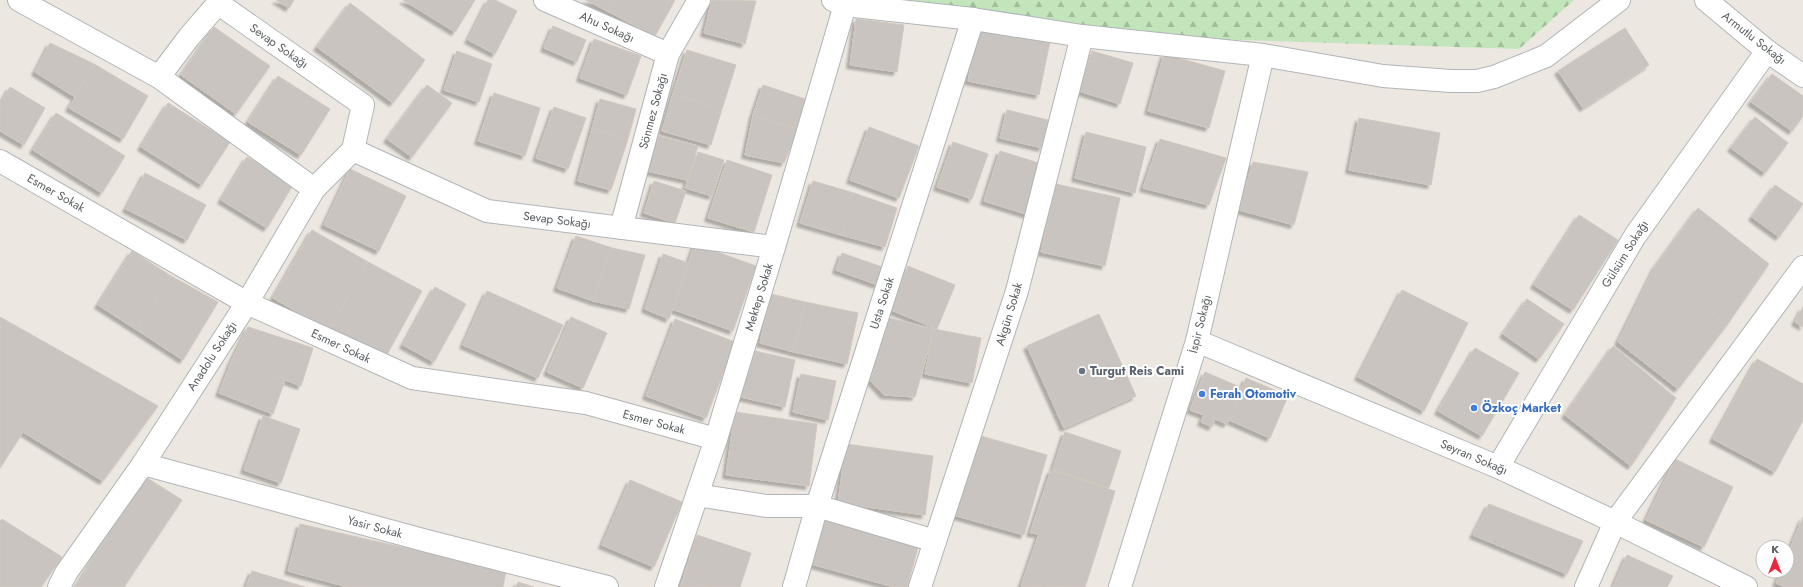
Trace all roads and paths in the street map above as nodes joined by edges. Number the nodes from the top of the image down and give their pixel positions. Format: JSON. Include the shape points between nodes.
{"nodes":[{"id":1,"x":19,"y":0,"type":"edge"},
{"id":2,"x":546,"y":0,"type":"edge"},
{"id":3,"x":700,"y":0,"type":"edge"},
{"id":4,"x":1619,"y":0,"type":"edge"},
{"id":5,"x":1706,"y":0,"type":"edge"},
{"id":6,"x":220,"y":2,"type":"edge"},
{"id":7,"x":839,"y":3,"type":"edge"},
{"id":8,"x":973,"y":19,"type":"junction"},
{"id":9,"x":1082,"y":36,"type":"junction"},
{"id":10,"x":1767,"y":50,"type":"junction"},
{"id":11,"x":668,"y":54,"type":"junction"},
{"id":12,"x":1263,"y":55,"type":"junction"},
{"id":13,"x":1803,"y":76,"type":"edge"},
{"id":14,"x":159,"y":77,"type":"junction"},
{"id":15,"x":360,"y":124,"type":"joint"},
{"id":16,"x":352,"y":150,"type":"junction"},
{"id":17,"x":0,"y":161,"type":"edge"},
{"id":18,"x":314,"y":189,"type":"junction"},
{"id":19,"x":622,"y":228,"type":"junction"},
{"id":20,"x":774,"y":247,"type":"junction"},
{"id":21,"x":1803,"y":269,"type":"edge"},
{"id":22,"x":247,"y":303,"type":"junction"},
{"id":23,"x":1197,"y":341,"type":"junction"},
{"id":24,"x":716,"y":439,"type":"junction"},
{"id":25,"x":143,"y":464,"type":"junction"},
{"id":26,"x":1498,"y":467,"type":"junction"},
{"id":27,"x":697,"y":495,"type":"junction"},
{"id":28,"x":817,"y":506,"type":"junction"},
{"id":29,"x":1615,"y":522,"type":"junction"},
{"id":30,"x":935,"y":541,"type":"junction"},
{"id":31,"x":59,"y":587,"type":"edge"},
{"id":32,"x":607,"y":587,"type":"edge"},
{"id":33,"x":666,"y":587,"type":"edge"},
{"id":34,"x":794,"y":587,"type":"edge"},
{"id":35,"x":920,"y":587,"type":"edge"},
{"id":36,"x":1120,"y":587,"type":"edge"},
{"id":37,"x":1586,"y":587,"type":"edge"},
{"id":38,"x":1746,"y":587,"type":"edge"}],
"edges":[{"from":1,"to":14,"type":"street"},
{"from":2,"to":11,"type":"street","name":"Ahu Sokağı"},
{"from":3,"to":11,"type":"street","name":"Sönmez Sokağı"},
{"from":4,"to":12,"type":"street","via":[[1546,56],[1494,77],[1477,81],[1383,76]]},
{"from":5,"to":10,"type":"street","name":"Armutlu Sokağı"},
{"from":6,"to":14,"type":"street"},
{"from":6,"to":15,"type":"street","name":"Sevap Sokağı","via":[[363,105]]},
{"from":7,"to":8,"type":"street"},
{"from":7,"to":20,"type":"street","name":"Mektep Sokak"},
{"from":8,"to":9,"type":"street"},
{"from":8,"to":28,"type":"street","name":"Usta Sokak"},
{"from":9,"to":12,"type":"street"},
{"from":9,"to":30,"type":"street","name":"Akgün Sokak","via":[[1017,290]]},
{"from":10,"to":13,"type":"street","name":"Armutlu Sokağı"},
{"from":10,"to":26,"type":"street","name":"Gülsüm Sokağı","via":[[1635,236]]},
{"from":11,"to":19,"type":"street","name":"Sönmez Sokağı"},
{"from":12,"to":23,"type":"street","name":"İspir Sokağı"},
{"from":14,"to":18,"type":"street"},
{"from":15,"to":16,"type":"street","name":"Anadolu Sokağı"},
{"from":16,"to":18,"type":"street","name":"Anadolu Sokağı"},
{"from":16,"to":19,"type":"street","name":"Sevap Sokağı","via":[[487,211]]},
{"from":17,"to":22,"type":"street","name":"Esmer Sokak"},
{"from":18,"to":22,"type":"street","name":"Anadolu Sokağı"},
{"from":19,"to":20,"type":"street","name":"Sevap Sokağı"},
{"from":20,"to":24,"type":"street","name":"Mektep Sokak"},
{"from":21,"to":29,"type":"street"},
{"from":22,"to":24,"type":"street","name":"Esmer Sokak","via":[[412,378],[586,403]]},
{"from":22,"to":25,"type":"street","name":"Anadolu Sokağı"},
{"from":23,"to":26,"type":"street","name":"Seyran Sokağı"},
{"from":23,"to":36,"type":"street","name":"İspir Sokağı"},
{"from":24,"to":27,"type":"street","name":"Mektep Sokak"},
{"from":25,"to":31,"type":"street","name":"Anadolu Sokağı","via":[[66,573]]},
{"from":25,"to":32,"type":"street","name":"Yasir Sokak"},
{"from":26,"to":29,"type":"street","name":"Seyran Sokağı"},
{"from":27,"to":28,"type":"street","via":[[766,506]]},
{"from":27,"to":33,"type":"street","name":"Mektep Sokak"},
{"from":28,"to":30,"type":"street"},
{"from":28,"to":34,"type":"street","name":"Usta Sokak"},
{"from":29,"to":37,"type":"street"},
{"from":29,"to":38,"type":"street","name":"Seyran Sokağı"},
{"from":30,"to":35,"type":"street","name":"Akgün Sokak"}]}
